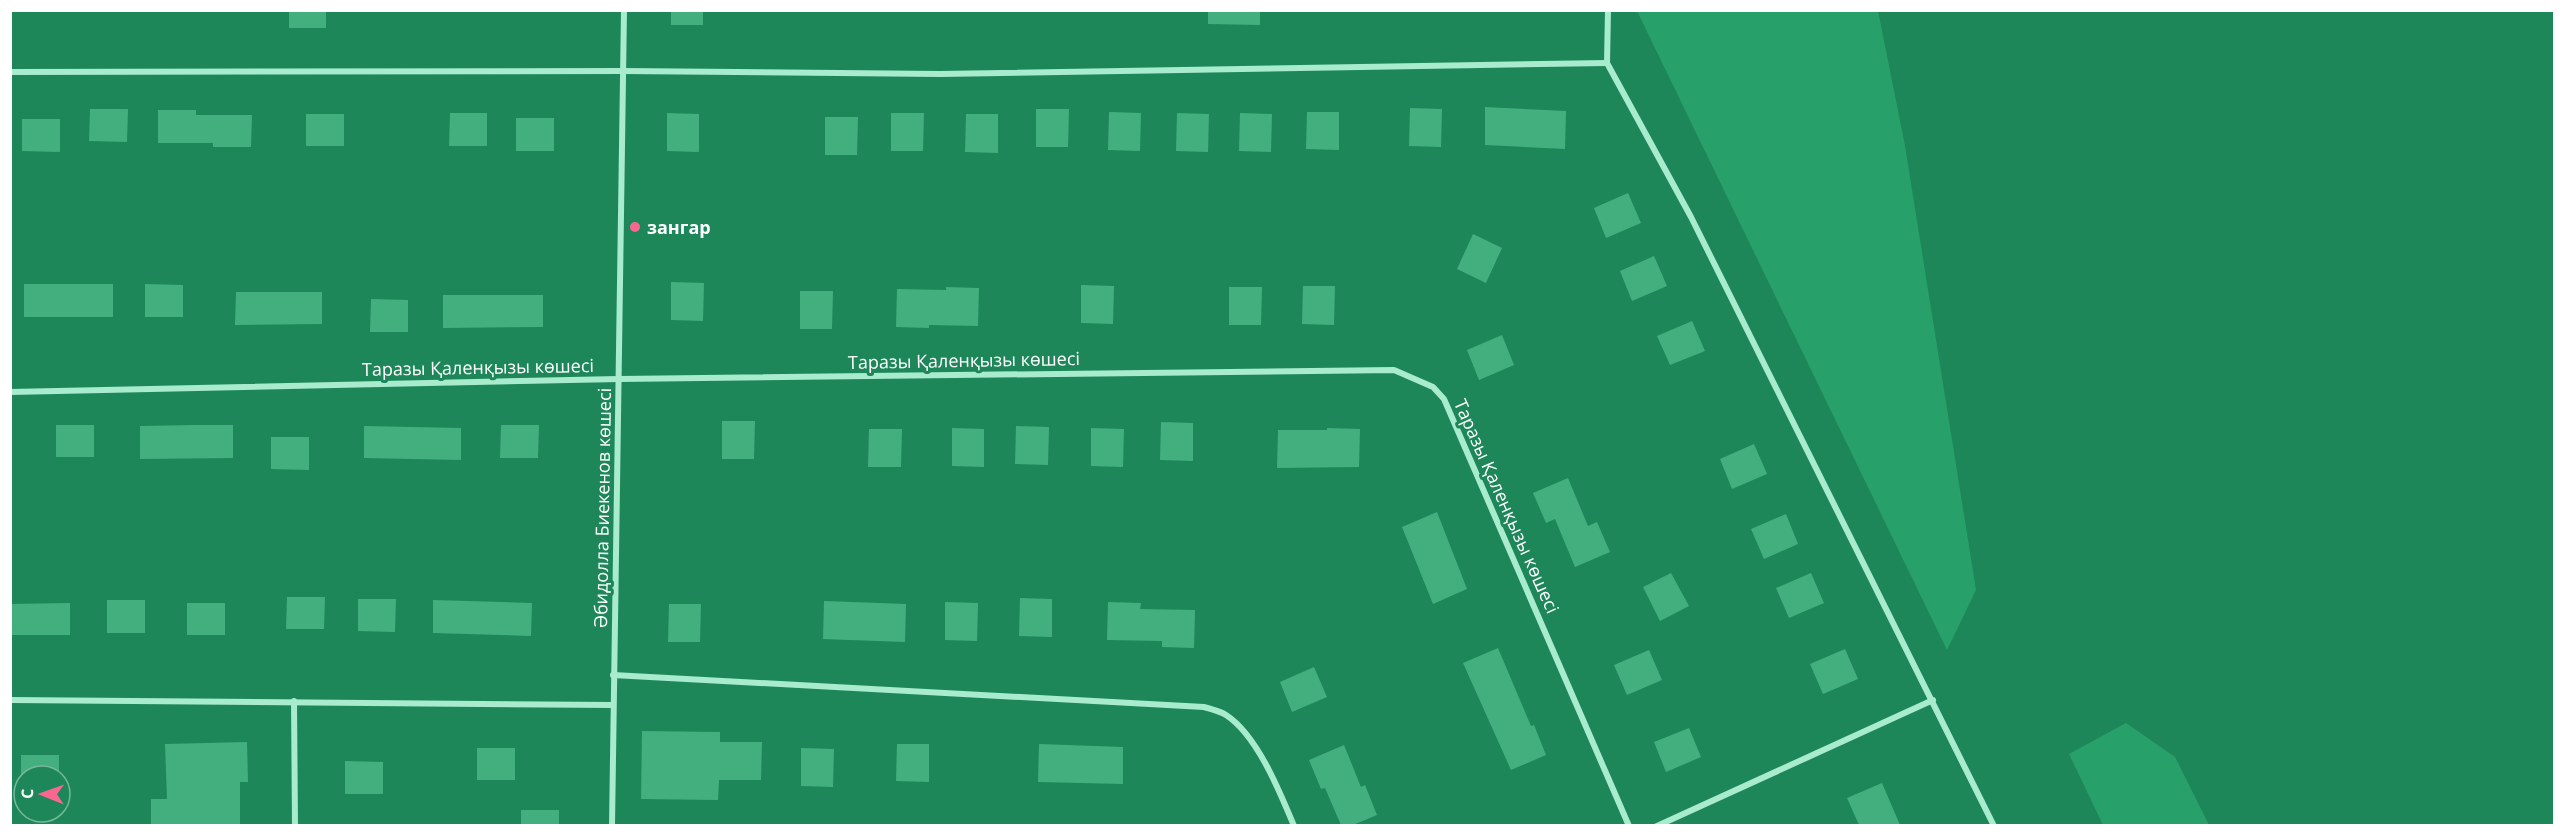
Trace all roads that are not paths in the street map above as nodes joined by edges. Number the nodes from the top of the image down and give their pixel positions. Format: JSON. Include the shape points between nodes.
{"nodes":[{"id":1,"x":624,"y":10,"type":"edge"},
{"id":2,"x":1608,"y":10,"type":"edge"},
{"id":3,"x":1606,"y":63,"type":"junction"},
{"id":4,"x":623,"y":71,"type":"junction"},
{"id":5,"x":10,"y":72,"type":"edge"},
{"id":6,"x":619,"y":379,"type":"junction"},
{"id":7,"x":10,"y":392,"type":"edge"},
{"id":8,"x":614,"y":675,"type":"junction"},
{"id":9,"x":10,"y":700,"type":"edge"},
{"id":10,"x":1933,"y":700,"type":"junction"},
{"id":11,"x":294,"y":701,"type":"junction"},
{"id":12,"x":613,"y":705,"type":"junction"},
{"id":13,"x":295,"y":825,"type":"edge"},
{"id":14,"x":612,"y":825,"type":"edge"},
{"id":15,"x":1294,"y":825,"type":"edge"},
{"id":16,"x":1629,"y":825,"type":"edge"},
{"id":17,"x":1657,"y":825,"type":"edge"},
{"id":18,"x":1994,"y":825,"type":"edge"}],
"edges":[{"from":1,"to":4,"type":"street","name":"Әбидолла Биекенов көшесі"},
{"from":2,"to":3,"type":"street"},
{"from":3,"to":4,"type":"street","via":[[940,74]]},
{"from":3,"to":10,"type":"street","via":[[1691,218]]},
{"from":4,"to":5,"type":"street"},
{"from":4,"to":6,"type":"street","name":"Әбидолла Биекенов көшесі"},
{"from":6,"to":7,"type":"street","name":"Таразы Қаленқызы көшесі"},
{"from":6,"to":8,"type":"street","name":"Әбидолла Биекенов көшесі"},
{"from":6,"to":16,"type":"street","name":"Таразы Қаленқызы көшесі","via":[[1382,370],[1415,378],[1438,393],[1454,418]]},
{"from":8,"to":12,"type":"street","name":"Әбидолла Биекенов көшесі"},
{"from":8,"to":15,"type":"street","via":[[1204,707],[1225,715],[1242,730],[1259,754]]},
{"from":9,"to":11,"type":"street"},
{"from":10,"to":17,"type":"street"},
{"from":10,"to":18,"type":"street"},
{"from":11,"to":12,"type":"street"},
{"from":11,"to":13,"type":"street"},
{"from":12,"to":14,"type":"street","name":"Әбидолла Биекенов көшесі"}]}
